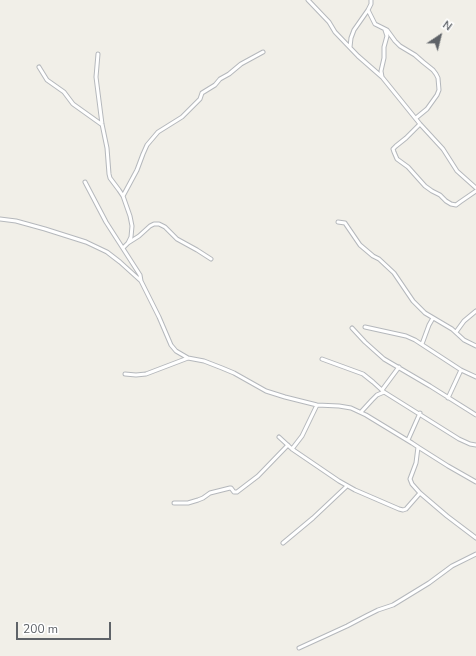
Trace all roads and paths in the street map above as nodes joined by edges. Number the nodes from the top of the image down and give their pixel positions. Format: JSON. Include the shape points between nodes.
{"nodes":[{"id":1,"x":308,"y":0,"type":"edge"},
{"id":2,"x":371,"y":0,"type":"edge"},
{"id":3,"x":368,"y":10,"type":"junction"},
{"id":4,"x":384,"y":29,"type":"junction"},
{"id":5,"x":350,"y":47,"type":"junction"},
{"id":6,"x":263,"y":52,"type":"dead end"},
{"id":7,"x":98,"y":54,"type":"dead end"},
{"id":8,"x":39,"y":67,"type":"dead end"},
{"id":9,"x":382,"y":77,"type":"junction"},
{"id":10,"x":416,"y":118,"type":"junction"},
{"id":11,"x":102,"y":124,"type":"junction"},
{"id":12,"x":420,"y":124,"type":"junction"},
{"id":13,"x":85,"y":182,"type":"dead end"},
{"id":14,"x":476,"y":188,"type":"edge"},
{"id":15,"x":476,"y":191,"type":"edge"},
{"id":16,"x":123,"y":196,"type":"junction"},
{"id":17,"x":0,"y":219,"type":"edge"},
{"id":18,"x":338,"y":222,"type":"dead end"},
{"id":19,"x":128,"y":243,"type":"junction"},
{"id":20,"x":123,"y":248,"type":"junction"},
{"id":21,"x":211,"y":259,"type":"dead end"},
{"id":22,"x":141,"y":281,"type":"junction"},
{"id":23,"x":476,"y":311,"type":"edge"},
{"id":24,"x":433,"y":318,"type":"junction"},
{"id":25,"x":365,"y":327,"type":"dead end"},
{"id":26,"x":352,"y":328,"type":"dead end"},
{"id":27,"x":456,"y":332,"type":"junction"},
{"id":28,"x":422,"y":344,"type":"junction"},
{"id":29,"x":476,"y":346,"type":"edge"},
{"id":30,"x":188,"y":358,"type":"junction"},
{"id":31,"x":322,"y":359,"type":"dead end"},
{"id":32,"x":398,"y":367,"type":"junction"},
{"id":33,"x":461,"y":370,"type":"junction"},
{"id":34,"x":125,"y":374,"type":"dead end"},
{"id":35,"x":476,"y":377,"type":"edge"},
{"id":36,"x":383,"y":391,"type":"junction"},
{"id":37,"x":448,"y":398,"type":"junction"},
{"id":38,"x":317,"y":405,"type":"junction"},
{"id":39,"x":361,"y":412,"type":"junction"},
{"id":40,"x":420,"y":414,"type":"junction"},
{"id":41,"x":476,"y":415,"type":"edge"},
{"id":42,"x":279,"y":437,"type":"dead end"},
{"id":43,"x":408,"y":440,"type":"junction"},
{"id":44,"x":288,"y":445,"type":"junction"},
{"id":45,"x":476,"y":445,"type":"edge"},
{"id":46,"x":418,"y":447,"type":"junction"},
{"id":47,"x":292,"y":449,"type":"junction"},
{"id":48,"x":476,"y":482,"type":"edge"},
{"id":49,"x":347,"y":486,"type":"junction"},
{"id":50,"x":420,"y":493,"type":"junction"},
{"id":51,"x":174,"y":503,"type":"dead end"},
{"id":52,"x":476,"y":537,"type":"edge"},
{"id":53,"x":282,"y":543,"type":"dead end"},
{"id":54,"x":476,"y":554,"type":"edge"},
{"id":55,"x":299,"y":648,"type":"dead end"}],
"edges":[{"from":1,"to":5,"type":"street"},
{"from":2,"to":3,"type":"street"},
{"from":3,"to":4,"type":"street","via":[[375,24]]},
{"from":3,"to":5,"type":"street","via":[[354,30]]},
{"from":4,"to":9,"type":"street","via":[[387,36]]},
{"from":4,"to":10,"type":"street","via":[[400,46],[433,70],[438,78],[437,95],[427,109]]},
{"from":5,"to":9,"type":"street"},
{"from":6,"to":16,"type":"street","via":[[220,79],[215,86],[202,93],[200,99],[182,117],[158,132],[147,145]]},
{"from":7,"to":11,"type":"street","via":[[96,77]]},
{"from":8,"to":11,"type":"street","via":[[47,80],[64,92],[73,104]]},
{"from":9,"to":10,"type":"street"},
{"from":10,"to":12,"type":"street"},
{"from":11,"to":16,"type":"street","via":[[110,178]]},
{"from":12,"to":14,"type":"street","via":[[440,145],[457,171]]},
{"from":12,"to":15,"type":"street","via":[[393,149],[397,159],[425,186],[451,204],[456,205]]},
{"from":13,"to":20,"type":"street"},
{"from":16,"to":19,"type":"street","via":[[132,226]]},
{"from":17,"to":22,"type":"street","via":[[86,242],[107,252]]},
{"from":18,"to":24,"type":"street","via":[[345,223],[360,245],[386,265],[413,301]]},
{"from":19,"to":20,"type":"street"},
{"from":19,"to":21,"type":"street","via":[[150,226],[159,224],[177,239]]},
{"from":20,"to":22,"type":"street"},
{"from":22,"to":30,"type":"street","via":[[171,345],[182,356]]},
{"from":23,"to":27,"type":"street","via":[[464,320]]},
{"from":24,"to":27,"type":"street"},
{"from":24,"to":28,"type":"street"},
{"from":25,"to":28,"type":"street","via":[[406,336]]},
{"from":26,"to":32,"type":"street","via":[[384,359]]},
{"from":27,"to":29,"type":"street"},
{"from":28,"to":33,"type":"street"},
{"from":30,"to":34,"type":"street","via":[[146,374]]},
{"from":30,"to":38,"type":"street","via":[[228,370],[285,397]]},
{"from":31,"to":36,"type":"street","via":[[363,374]]},
{"from":32,"to":36,"type":"street"},
{"from":32,"to":37,"type":"street"},
{"from":33,"to":35,"type":"street"},
{"from":33,"to":37,"type":"street"},
{"from":36,"to":39,"type":"street"},
{"from":36,"to":40,"type":"street"},
{"from":37,"to":41,"type":"street"},
{"from":38,"to":39,"type":"street","via":[[339,406]]},
{"from":38,"to":47,"type":"street","via":[[302,436]]},
{"from":39,"to":43,"type":"street"},
{"from":40,"to":43,"type":"street"},
{"from":40,"to":45,"type":"street","via":[[459,438]]},
{"from":42,"to":44,"type":"street"},
{"from":43,"to":46,"type":"street"},
{"from":44,"to":47,"type":"street"},
{"from":44,"to":51,"type":"street","via":[[258,476],[237,492],[230,488],[210,493],[188,503]]},
{"from":46,"to":48,"type":"street"},
{"from":46,"to":50,"type":"street","via":[[410,479]]},
{"from":47,"to":49,"type":"street"},
{"from":49,"to":50,"type":"street","via":[[403,510]]},
{"from":49,"to":53,"type":"street"},
{"from":50,"to":52,"type":"street"},
{"from":54,"to":55,"type":"street","via":[[452,566],[393,605]]}]}
